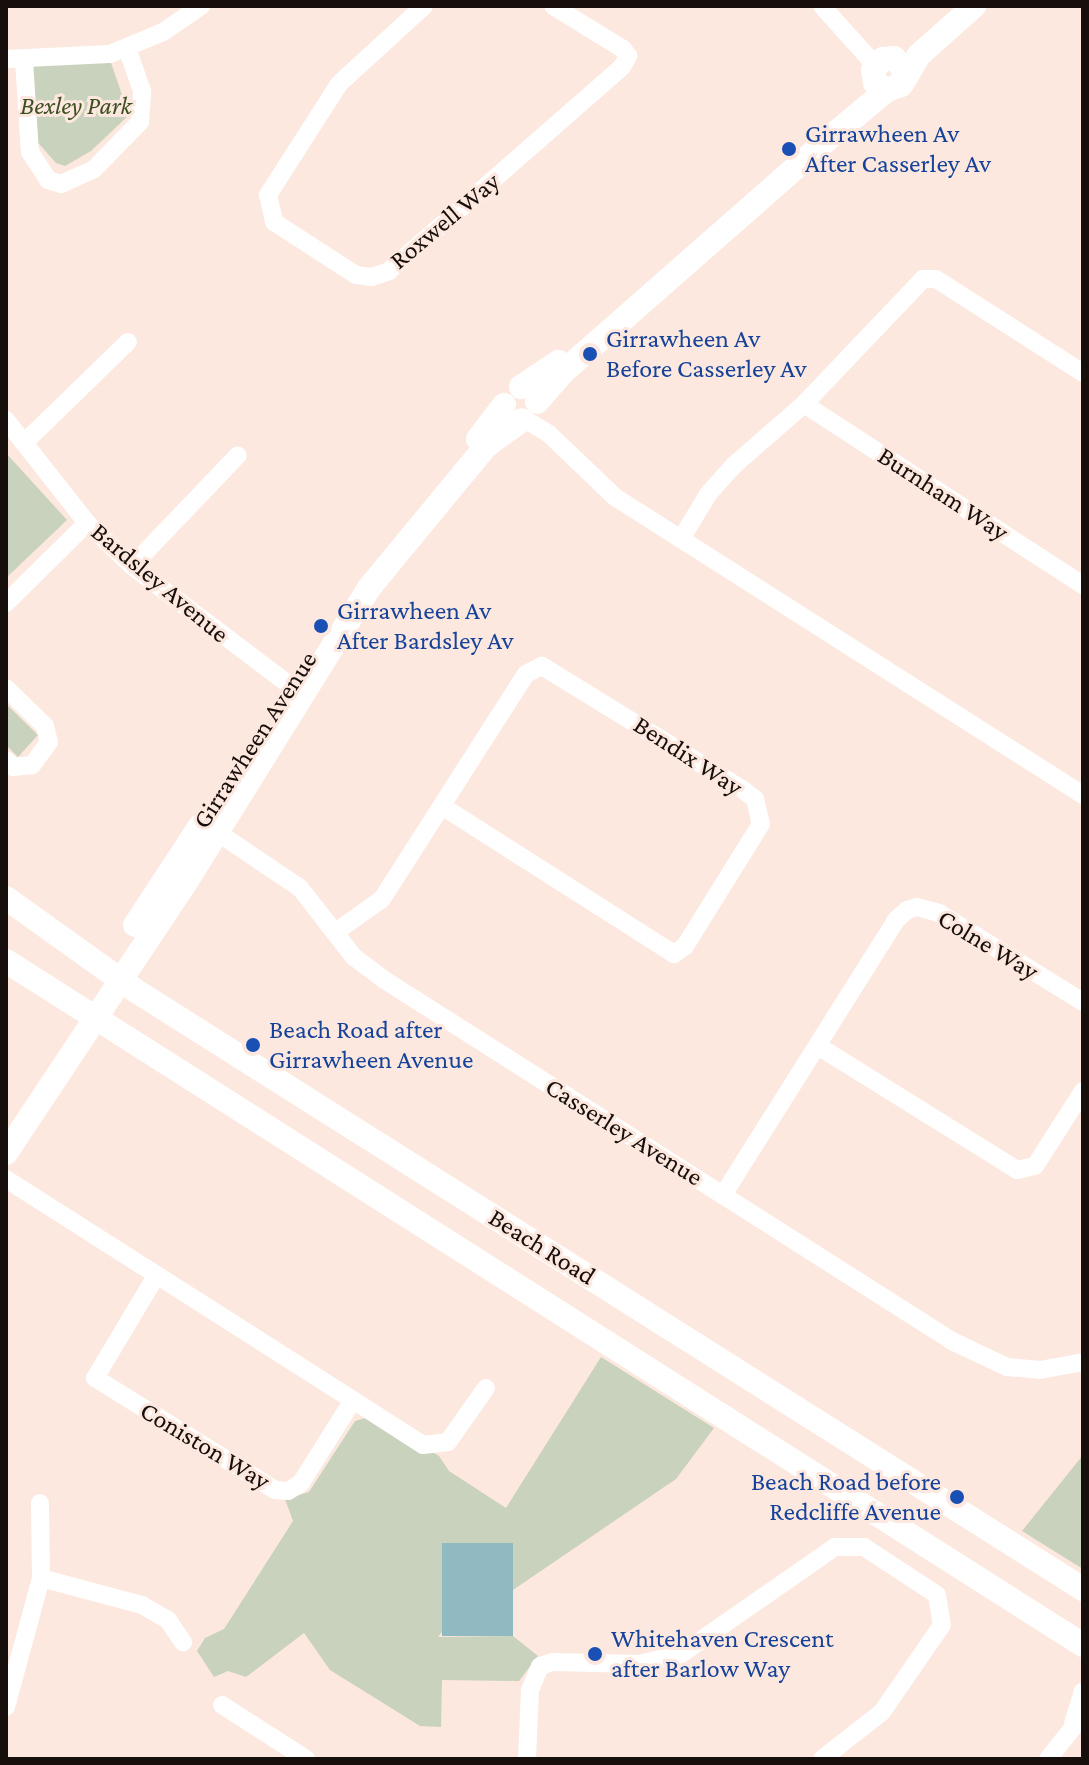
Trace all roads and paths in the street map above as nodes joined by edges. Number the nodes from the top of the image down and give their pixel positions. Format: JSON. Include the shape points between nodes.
{"nodes":[{"id":1,"x":201,"y":6,"type":"edge"},
{"id":2,"x":424,"y":6,"type":"edge"},
{"id":3,"x":553,"y":6,"type":"edge"},
{"id":4,"x":822,"y":6,"type":"edge"},
{"id":5,"x":837,"y":6,"type":"edge"},
{"id":6,"x":957,"y":6,"type":"edge"},
{"id":7,"x":974,"y":6,"type":"edge"},
{"id":8,"x":127,"y":48,"type":"junction"},
{"id":9,"x":15,"y":59,"type":"edge"},
{"id":10,"x":885,"y":72,"type":"junction"},
{"id":11,"x":128,"y":342,"type":"dead end"},
{"id":12,"x":1083,"y":373,"type":"edge"},
{"id":13,"x":804,"y":404,"type":"junction"},
{"id":14,"x":524,"y":407,"type":"junction"},
{"id":15,"x":6,"y":420,"type":"edge"},
{"id":16,"x":24,"y":443,"type":"junction"},
{"id":17,"x":238,"y":455,"type":"dead end"},
{"id":18,"x":87,"y":523,"type":"junction"},
{"id":19,"x":681,"y":539,"type":"junction"},
{"id":20,"x":132,"y":566,"type":"junction"},
{"id":21,"x":1083,"y":585,"type":"edge"},
{"id":22,"x":6,"y":603,"type":"edge"},
{"id":23,"x":6,"y":688,"type":"edge"},
{"id":24,"x":295,"y":690,"type":"junction"},
{"id":25,"x":6,"y":760,"type":"edge"},
{"id":26,"x":1083,"y":795,"type":"edge"},
{"id":27,"x":443,"y":807,"type":"junction"},
{"id":28,"x":208,"y":827,"type":"junction"},
{"id":29,"x":6,"y":898,"type":"edge"},
{"id":30,"x":337,"y":931,"type":"junction"},
{"id":31,"x":6,"y":961,"type":"edge"},
{"id":32,"x":113,"y":976,"type":"junction"},
{"id":33,"x":1083,"y":1002,"type":"edge"},
{"id":34,"x":87,"y":1017,"type":"junction"},
{"id":35,"x":818,"y":1046,"type":"junction"},
{"id":36,"x":1083,"y":1091,"type":"edge"},
{"id":37,"x":6,"y":1130,"type":"edge"},
{"id":38,"x":6,"y":1153,"type":"edge"},
{"id":39,"x":6,"y":1179,"type":"edge"},
{"id":40,"x":723,"y":1195,"type":"junction"},
{"id":41,"x":156,"y":1276,"type":"junction"},
{"id":42,"x":1083,"y":1362,"type":"edge"},
{"id":43,"x":486,"y":1388,"type":"dead end"},
{"id":44,"x":353,"y":1400,"type":"junction"},
{"id":45,"x":40,"y":1503,"type":"dead end"},
{"id":46,"x":41,"y":1578,"type":"junction"},
{"id":47,"x":1083,"y":1589,"type":"edge"},
{"id":48,"x":183,"y":1642,"type":"dead end"},
{"id":49,"x":1083,"y":1645,"type":"edge"},
{"id":50,"x":1083,"y":1692,"type":"edge"},
{"id":51,"x":222,"y":1705,"type":"dead end"},
{"id":52,"x":6,"y":1707,"type":"edge"},
{"id":53,"x":1078,"y":1720,"type":"edge"},
{"id":54,"x":306,"y":1759,"type":"edge"},
{"id":55,"x":527,"y":1759,"type":"edge"},
{"id":56,"x":822,"y":1759,"type":"edge"},
{"id":57,"x":1048,"y":1759,"type":"edge"}],
"edges":[{"from":1,"to":8,"type":"street","via":[[185,21]]},
{"from":2,"to":3,"type":"street","name":"Roxwell Way","via":[[339,84],[268,195],[274,222],[356,275],[389,271],[622,67],[628,56],[623,49]]},
{"from":4,"to":10,"type":"street"},
{"from":5,"to":10,"type":"street"},
{"from":6,"to":10,"type":"main road","name":"Girrawheen Avenue"},
{"from":7,"to":10,"type":"main road","name":"Girrawheen Avenue","via":[[919,55]]},
{"from":8,"to":9,"type":"street"},
{"from":8,"to":9,"type":"street","via":[[142,91],[140,122],[93,170],[61,184],[48,180],[30,152]]},
{"from":10,"to":14,"type":"main road","name":"Girrawheen Avenue"},
{"from":11,"to":16,"type":"street"},
{"from":12,"to":13,"type":"street","via":[[936,279],[923,279]]},
{"from":13,"to":19,"type":"street","via":[[733,466]]},
{"from":13,"to":21,"type":"street","name":"Burnham Way"},
{"from":14,"to":19,"type":"street","via":[[597,484]]},
{"from":14,"to":24,"type":"main road","name":"Girrawheen Avenue","via":[[386,564]]},
{"from":15,"to":16,"type":"street","name":"Bardsley Avenue"},
{"from":16,"to":18,"type":"street","name":"Bardsley Avenue"},
{"from":17,"to":20,"type":"street"},
{"from":18,"to":20,"type":"street","name":"Bardsley Avenue"},
{"from":18,"to":22,"type":"street"},
{"from":19,"to":26,"type":"street"},
{"from":20,"to":24,"type":"street","name":"Bardsley Avenue"},
{"from":23,"to":25,"type":"street","via":[[45,726],[49,742],[32,765],[13,767]]},
{"from":24,"to":28,"type":"main road","name":"Girrawheen Avenue"},
{"from":27,"to":27,"type":"street","name":"Bendix Way","via":[[674,954],[685,946],[761,824],[755,799],[742,789],[542,666],[526,674]]},
{"from":27,"to":30,"type":"street","name":"Bendix Way","via":[[382,899]]},
{"from":28,"to":30,"type":"street","name":"Casserley Avenue","via":[[300,888]]},
{"from":28,"to":32,"type":"main road","name":"Girrawheen Avenue"},
{"from":29,"to":32,"type":"main road","name":"Beach Road"},
{"from":30,"to":40,"type":"street","name":"Casserley Avenue","via":[[354,957],[383,979]]},
{"from":31,"to":34,"type":"main road","name":"Beach Road"},
{"from":32,"to":34,"type":"main road","name":"Girrawheen Avenue"},
{"from":32,"to":47,"type":"main road","name":"Beach Road"},
{"from":33,"to":35,"type":"street","name":"Colne Way","via":[[939,913],[917,907],[896,920]]},
{"from":34,"to":37,"type":"main road"},
{"from":34,"to":38,"type":"main road"},
{"from":34,"to":49,"type":"main road","name":"Beach Road"},
{"from":35,"to":36,"type":"street","via":[[1017,1170],[1035,1166]]},
{"from":35,"to":40,"type":"street","name":"Colne Way"},
{"from":39,"to":41,"type":"street"},
{"from":40,"to":42,"type":"street","name":"Casserley Avenue","via":[[987,1359],[1040,1370]]},
{"from":41,"to":44,"type":"street"},
{"from":41,"to":44,"type":"street","name":"Coniston Way","via":[[95,1378],[110,1388],[275,1490],[288,1491],[301,1483]]},
{"from":43,"to":44,"type":"street","via":[[448,1442],[423,1445]]},
{"from":45,"to":46,"type":"street"},
{"from":46,"to":48,"type":"street","via":[[142,1605],[168,1620]]},
{"from":46,"to":52,"type":"street"},
{"from":50,"to":53,"type":"street"},
{"from":51,"to":54,"type":"street"},
{"from":53,"to":57,"type":"street"},
{"from":55,"to":56,"type":"street","via":[[530,1690],[540,1666],[639,1664],[681,1654],[835,1547],[864,1547],[937,1595],[942,1625],[882,1712]]}]}
